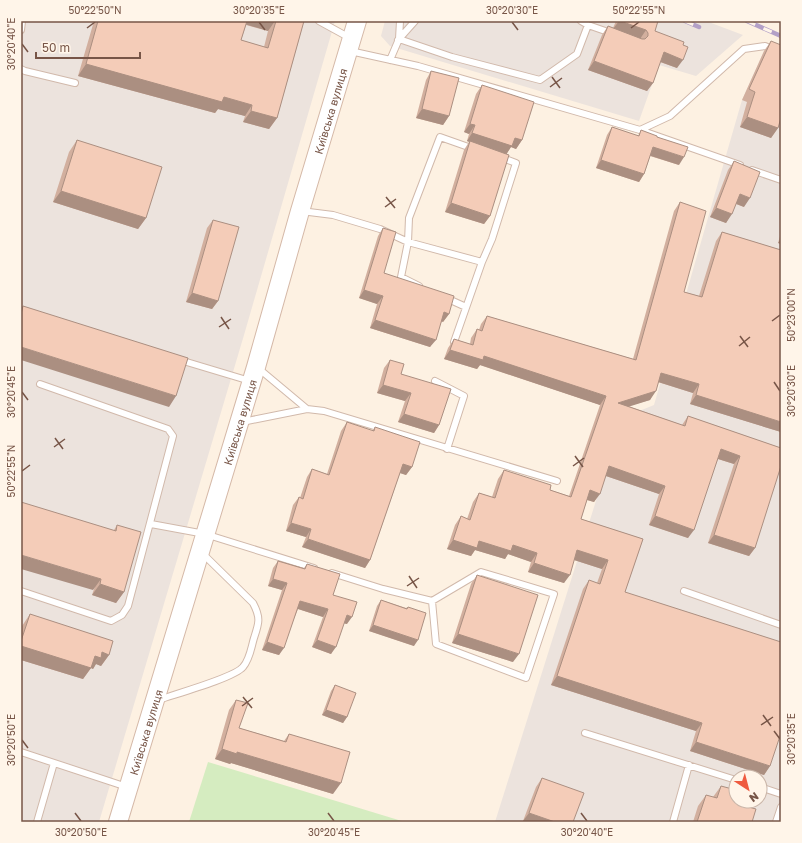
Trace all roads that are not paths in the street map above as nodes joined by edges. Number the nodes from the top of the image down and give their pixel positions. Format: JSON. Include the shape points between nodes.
{"nodes":[{"id":1,"x":22,"y":21,"type":"edge"},
{"id":2,"x":319,"y":21,"type":"edge"},
{"id":3,"x":357,"y":21,"type":"edge"},
{"id":4,"x":400,"y":21,"type":"edge"},
{"id":5,"x":415,"y":21,"type":"edge"},
{"id":6,"x":581,"y":21,"type":"edge"},
{"id":7,"x":588,"y":25,"type":"junction"},
{"id":8,"x":21,"y":30,"type":"edge"},
{"id":9,"x":617,"y":35,"type":"edge"},
{"id":10,"x":399,"y":39,"type":"junction"},
{"id":11,"x":350,"y":45,"type":"junction"},
{"id":12,"x":781,"y":53,"type":"edge"},
{"id":13,"x":390,"y":60,"type":"junction"},
{"id":14,"x":21,"y":69,"type":"edge"},
{"id":15,"x":75,"y":83,"type":"dead end"},
{"id":16,"x":640,"y":130,"type":"junction"},
{"id":17,"x":481,"y":151,"type":"edge"},
{"id":18,"x":495,"y":156,"type":"edge"},
{"id":19,"x":781,"y":180,"type":"edge"},
{"id":20,"x":300,"y":211,"type":"junction"},
{"id":21,"x":408,"y":242,"type":"junction"},
{"id":22,"x":482,"y":262,"type":"junction"},
{"id":23,"x":423,"y":287,"type":"edge"},
{"id":24,"x":438,"y":294,"type":"edge"},
{"id":25,"x":466,"y":307,"type":"junction"},
{"id":26,"x":454,"y":342,"type":"edge"},
{"id":27,"x":176,"y":358,"type":"edge"},
{"id":28,"x":254,"y":374,"type":"junction"},
{"id":29,"x":434,"y":382,"type":"edge"},
{"id":30,"x":40,"y":384,"type":"dead end"},
{"id":31,"x":307,"y":409,"type":"junction"},
{"id":32,"x":239,"y":423,"type":"junction"},
{"id":33,"x":447,"y":448,"type":"junction"},
{"id":34,"x":557,"y":482,"type":"dead end"},
{"id":35,"x":151,"y":524,"type":"junction"},
{"id":36,"x":202,"y":543,"type":"junction"},
{"id":37,"x":21,"y":590,"type":"edge"},
{"id":38,"x":684,"y":591,"type":"dead end"},
{"id":39,"x":432,"y":601,"type":"junction"},
{"id":40,"x":781,"y":625,"type":"edge"},
{"id":41,"x":154,"y":701,"type":"junction"},
{"id":42,"x":585,"y":733,"type":"dead end"},
{"id":43,"x":21,"y":752,"type":"edge"},
{"id":44,"x":54,"y":763,"type":"junction"},
{"id":45,"x":690,"y":765,"type":"junction"},
{"id":46,"x":728,"y":777,"type":"edge"},
{"id":47,"x":128,"y":788,"type":"junction"},
{"id":48,"x":768,"y":790,"type":"edge"},
{"id":49,"x":781,"y":794,"type":"edge"},
{"id":50,"x":781,"y":807,"type":"edge"},
{"id":51,"x":37,"y":822,"type":"edge"},
{"id":52,"x":118,"y":822,"type":"edge"},
{"id":53,"x":673,"y":822,"type":"edge"},
{"id":54,"x":776,"y":822,"type":"edge"}],
"edges":[{"from":1,"to":8,"type":"lane"},
{"from":2,"to":11,"type":"lane"},
{"from":3,"to":11,"type":"main road","name":"Київська вулиця"},
{"from":4,"to":10,"type":"lane"},
{"from":5,"to":10,"type":"lane"},
{"from":6,"to":7,"type":"lane"},
{"from":7,"to":9,"type":"lane"},
{"from":7,"to":10,"type":"lane","via":[[577,54],[540,80],[452,57]]},
{"from":10,"to":13,"type":"lane"},
{"from":11,"to":13,"type":"lane"},
{"from":11,"to":20,"type":"main road","name":"Київська вулиця"},
{"from":12,"to":16,"type":"lane","via":[[765,46],[744,49],[670,116]]},
{"from":13,"to":16,"type":"lane"},
{"from":14,"to":15,"type":"lane"},
{"from":16,"to":19,"type":"lane"},
{"from":17,"to":21,"type":"lane","via":[[440,137],[409,218]]},
{"from":18,"to":22,"type":"lane","via":[[516,163]]},
{"from":20,"to":21,"type":"lane","via":[[333,215],[380,229]]},
{"from":20,"to":28,"type":"main road","name":"Київська вулиця"},
{"from":21,"to":22,"type":"lane"},
{"from":21,"to":23,"type":"lane","via":[[402,277]]},
{"from":22,"to":25,"type":"lane"},
{"from":24,"to":25,"type":"lane"},
{"from":25,"to":26,"type":"lane"},
{"from":27,"to":28,"type":"lane"},
{"from":28,"to":31,"type":"lane"},
{"from":28,"to":32,"type":"main road","name":"Київська вулиця"},
{"from":29,"to":33,"type":"lane","via":[[464,396]]},
{"from":30,"to":35,"type":"lane","via":[[168,429],[173,436]]},
{"from":31,"to":32,"type":"lane"},
{"from":31,"to":33,"type":"lane","via":[[324,411]]},
{"from":32,"to":36,"type":"main road","name":"Київська вулиця"},
{"from":33,"to":34,"type":"lane"},
{"from":35,"to":36,"type":"lane"},
{"from":35,"to":37,"type":"lane","via":[[128,606],[122,615],[111,621]]},
{"from":36,"to":39,"type":"lane"},
{"from":36,"to":41,"type":"main road","name":"Київська вулиця"},
{"from":36,"to":41,"type":"lane","via":[[253,603],[260,621],[247,662],[242,668],[231,676]]},
{"from":38,"to":40,"type":"lane"},
{"from":39,"to":39,"type":"lane","via":[[436,644],[526,678],[554,594],[481,572]]},
{"from":41,"to":47,"type":"main road","name":"Київська вулиця"},
{"from":42,"to":45,"type":"lane"},
{"from":43,"to":44,"type":"lane"},
{"from":44,"to":47,"type":"lane"},
{"from":44,"to":51,"type":"lane"},
{"from":45,"to":46,"type":"lane"},
{"from":45,"to":53,"type":"lane"},
{"from":47,"to":52,"type":"main road","name":"Київська вулиця"},
{"from":48,"to":49,"type":"lane"},
{"from":50,"to":54,"type":"lane"}]}
